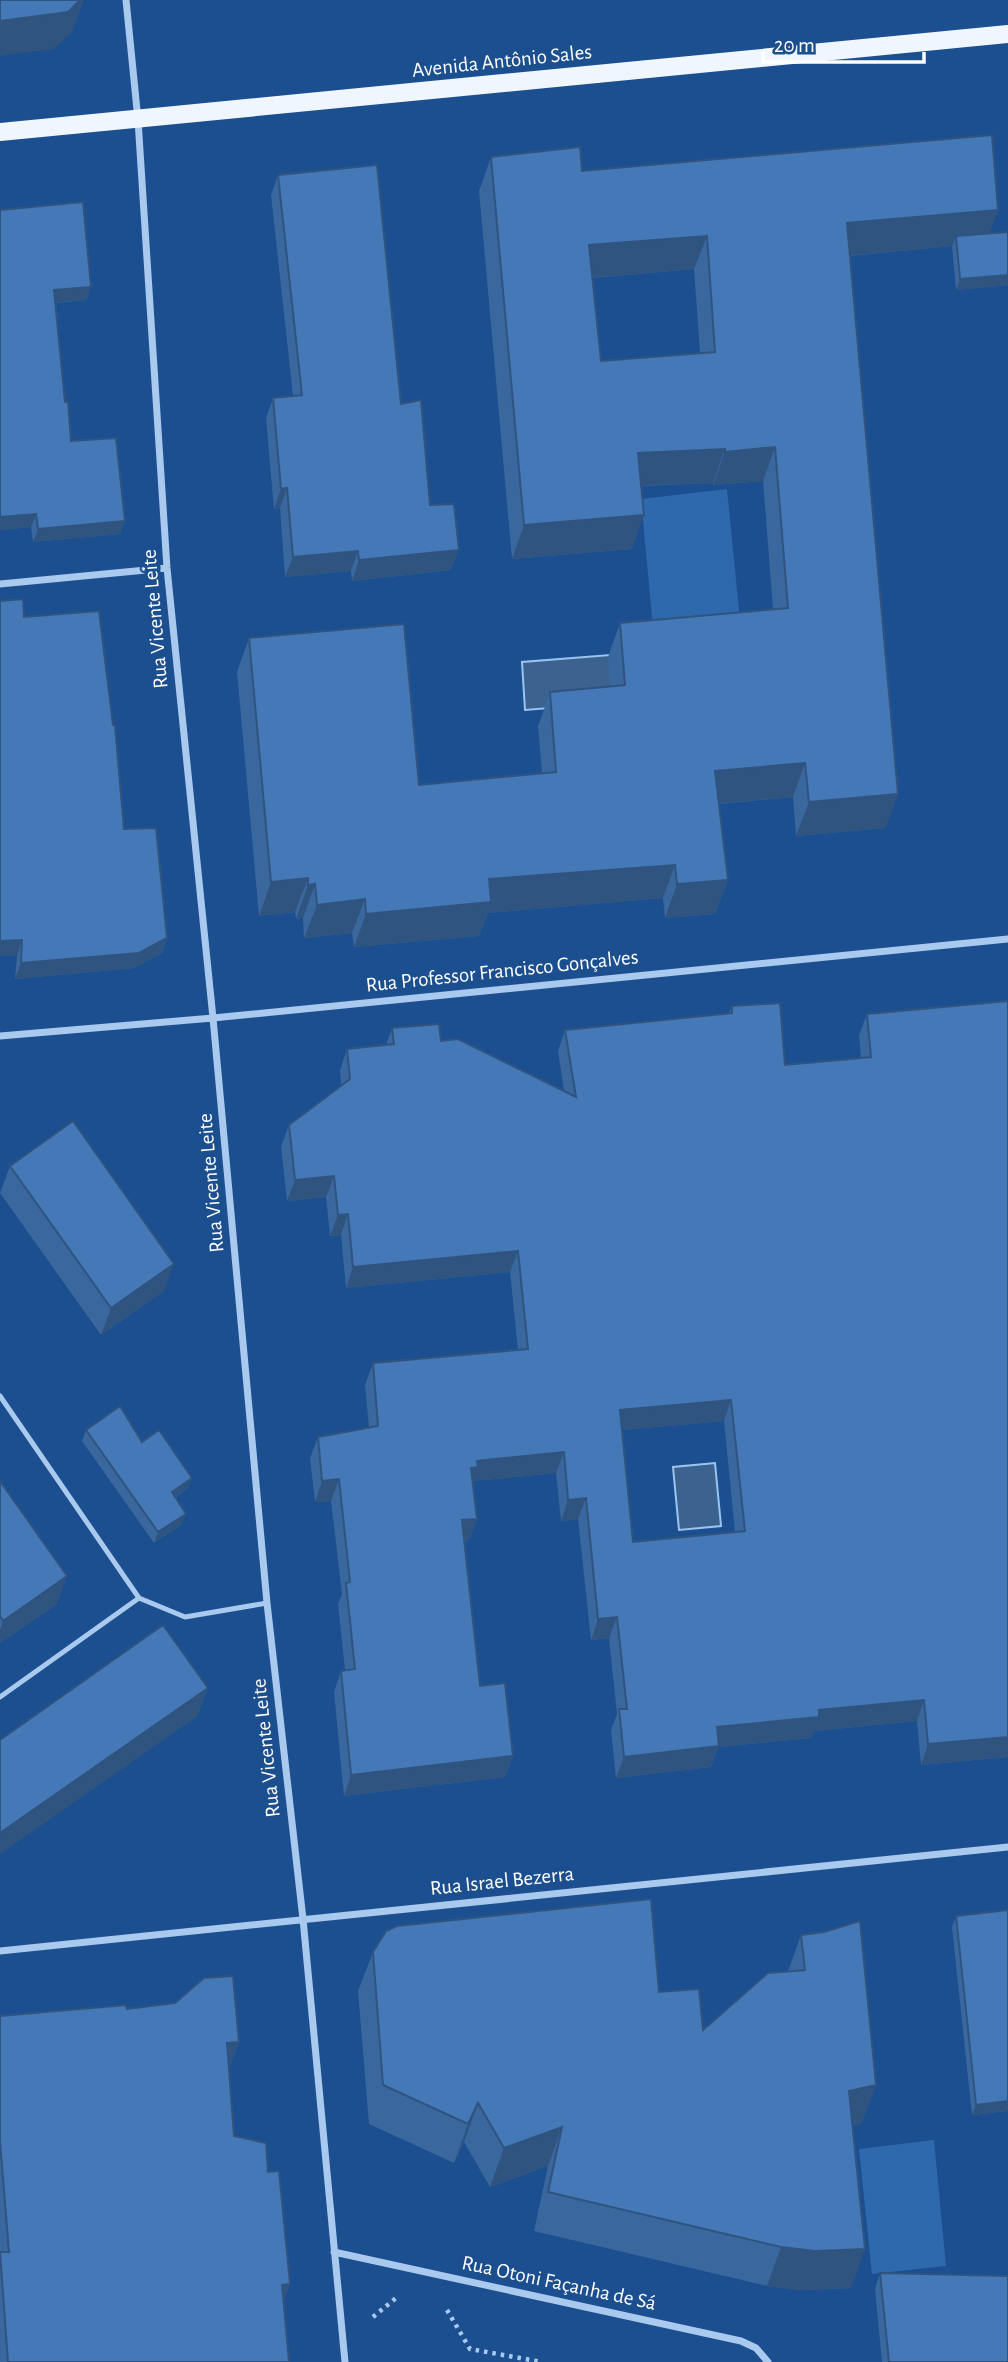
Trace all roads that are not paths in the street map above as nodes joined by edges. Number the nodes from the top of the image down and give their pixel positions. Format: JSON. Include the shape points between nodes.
{"nodes":[{"id":1,"x":126,"y":0,"type":"edge"},
{"id":2,"x":1008,"y":34,"type":"edge"},
{"id":3,"x":138,"y":120,"type":"junction"},
{"id":4,"x":0,"y":132,"type":"edge"},
{"id":5,"x":167,"y":568,"type":"junction"},
{"id":6,"x":0,"y":583,"type":"edge"},
{"id":7,"x":1008,"y":939,"type":"edge"},
{"id":8,"x":213,"y":1018,"type":"junction"},
{"id":9,"x":0,"y":1036,"type":"edge"},
{"id":10,"x":0,"y":1396,"type":"edge"},
{"id":11,"x":139,"y":1598,"type":"junction"},
{"id":12,"x":268,"y":1603,"type":"junction"},
{"id":13,"x":0,"y":1697,"type":"edge"},
{"id":14,"x":1008,"y":1846,"type":"edge"},
{"id":15,"x":303,"y":1919,"type":"junction"},
{"id":16,"x":0,"y":1951,"type":"edge"},
{"id":17,"x":334,"y":2252,"type":"junction"},
{"id":18,"x":345,"y":2362,"type":"edge"},
{"id":19,"x":768,"y":2362,"type":"edge"}],
"edges":[{"from":1,"to":3,"type":"street","name":"Rua Vicente Leite"},
{"from":2,"to":3,"type":"main road","name":"Avenida Antônio Sales"},
{"from":3,"to":4,"type":"main road","name":"Avenida Antônio Sales"},
{"from":3,"to":5,"type":"street","name":"Rua Vicente Leite"},
{"from":5,"to":6,"type":"street"},
{"from":5,"to":8,"type":"street","name":"Rua Vicente Leite"},
{"from":7,"to":8,"type":"street","name":"Rua Professor Francisco Gonçalves"},
{"from":8,"to":9,"type":"street","name":"Rua Professor Francisco Gonçalves"},
{"from":8,"to":12,"type":"street","name":"Rua Vicente Leite"},
{"from":10,"to":11,"type":"lane"},
{"from":11,"to":12,"type":"lane","via":[[185,1617]]},
{"from":11,"to":13,"type":"lane"},
{"from":12,"to":15,"type":"street","name":"Rua Vicente Leite"},
{"from":14,"to":15,"type":"street","name":"Rua Israel Bezerra"},
{"from":15,"to":16,"type":"street","name":"Rua Israel Bezerra"},
{"from":15,"to":17,"type":"street","name":"Rua Vicente Leite"},
{"from":17,"to":18,"type":"street","name":"Rua Vicente Leite"},
{"from":17,"to":19,"type":"street","name":"Rua Otoni Façanha de Sá","via":[[741,2341],[756,2347]]}]}
